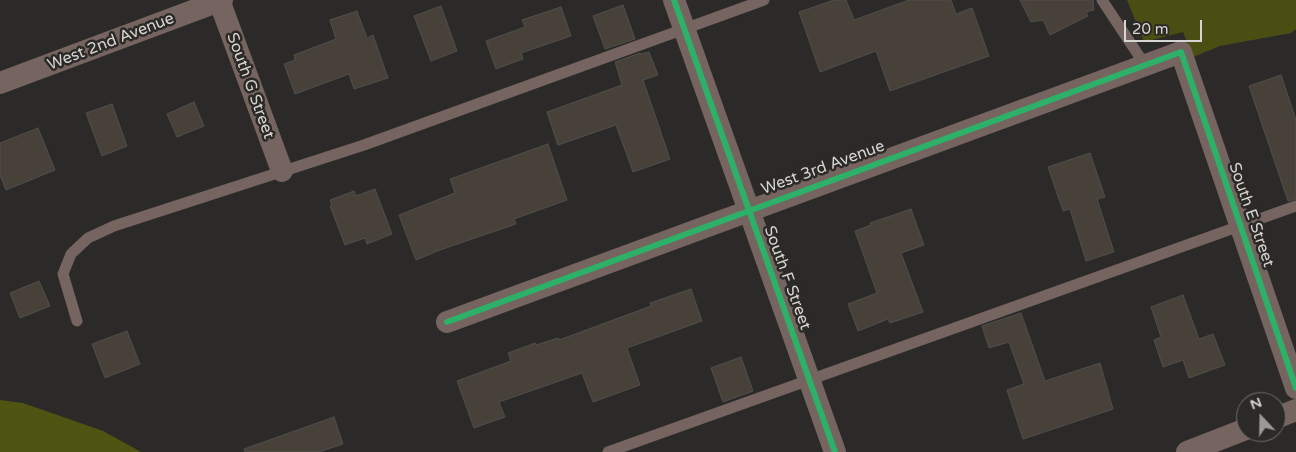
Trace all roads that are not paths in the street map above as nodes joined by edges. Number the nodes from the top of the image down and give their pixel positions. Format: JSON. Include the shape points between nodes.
{"nodes":[{"id":1,"x":220,"y":0,"type":"edge"},
{"id":2,"x":674,"y":0,"type":"edge"},
{"id":3,"x":764,"y":0,"type":"edge"},
{"id":4,"x":1102,"y":0,"type":"edge"},
{"id":5,"x":684,"y":29,"type":"junction"},
{"id":6,"x":1181,"y":52,"type":"joint"},
{"id":7,"x":1145,"y":65,"type":"junction"},
{"id":8,"x":0,"y":84,"type":"edge"},
{"id":9,"x":282,"y":171,"type":"junction"},
{"id":10,"x":1296,"y":206,"type":"edge"},
{"id":11,"x":748,"y":210,"type":"junction"},
{"id":12,"x":1241,"y":226,"type":"junction"},
{"id":13,"x":77,"y":321,"type":"dead end"},
{"id":14,"x":447,"y":322,"type":"dead end"},
{"id":15,"x":809,"y":379,"type":"junction"},
{"id":16,"x":1296,"y":388,"type":"edge"},
{"id":17,"x":1236,"y":433,"type":"edge"},
{"id":18,"x":608,"y":452,"type":"edge"},
{"id":19,"x":835,"y":452,"type":"edge"},
{"id":20,"x":1187,"y":452,"type":"edge"}],
"edges":[{"from":1,"to":8,"type":"street","name":"West 2nd Avenue"},
{"from":1,"to":9,"type":"street","name":"South G Street"},
{"from":2,"to":5,"type":"street","name":"South F Street"},
{"from":3,"to":5,"type":"lane"},
{"from":4,"to":7,"type":"lane"},
{"from":5,"to":9,"type":"lane"},
{"from":5,"to":11,"type":"street","name":"South F Street"},
{"from":6,"to":7,"type":"street","name":"West 3rd Avenue"},
{"from":6,"to":12,"type":"street","name":"South E Street"},
{"from":7,"to":11,"type":"street","name":"West 3rd Avenue"},
{"from":9,"to":13,"type":"lane","via":[[114,226],[88,238],[71,254],[63,274]]},
{"from":10,"to":12,"type":"lane"},
{"from":11,"to":14,"type":"street","name":"West 3rd Avenue"},
{"from":11,"to":15,"type":"street","name":"South F Street"},
{"from":12,"to":15,"type":"lane"},
{"from":12,"to":16,"type":"street","name":"South E Street"},
{"from":15,"to":18,"type":"lane"},
{"from":15,"to":19,"type":"street","name":"South F Street"},
{"from":17,"to":20,"type":"street"}]}
